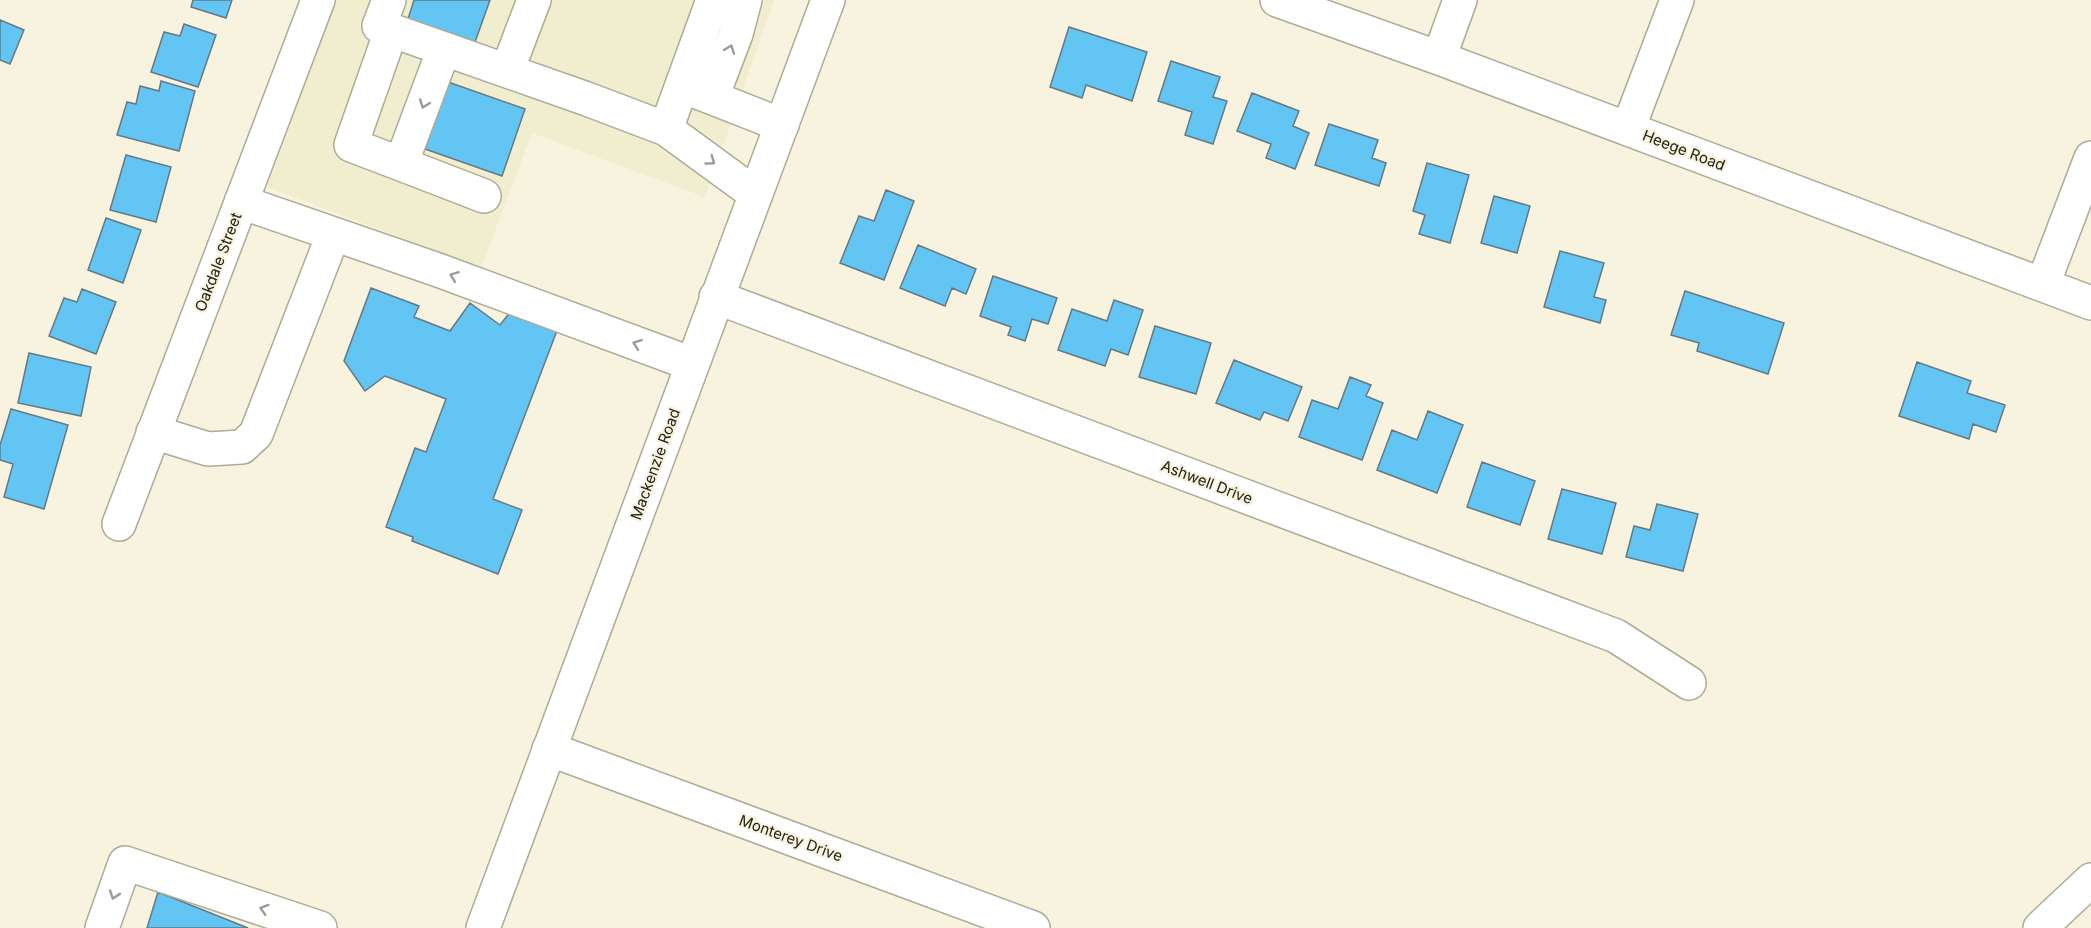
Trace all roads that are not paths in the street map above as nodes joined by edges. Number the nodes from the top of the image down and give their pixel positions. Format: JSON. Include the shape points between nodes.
{"nodes":[{"id":1,"x":318,"y":0,"type":"edge"},
{"id":2,"x":534,"y":0,"type":"edge"},
{"id":3,"x":713,"y":0,"type":"edge"},
{"id":4,"x":745,"y":0,"type":"edge"},
{"id":5,"x":828,"y":0,"type":"edge"},
{"id":6,"x":1277,"y":0,"type":"edge"},
{"id":7,"x":1460,"y":0,"type":"edge"},
{"id":8,"x":1677,"y":0,"type":"edge"},
{"id":9,"x":390,"y":15,"type":"edge"},
{"id":10,"x":444,"y":49,"type":"junction"},
{"id":11,"x":1439,"y":58,"type":"junction"},
{"id":12,"x":507,"y":71,"type":"junction"},
{"id":13,"x":682,"y":86,"type":"junction"},
{"id":14,"x":712,"y":98,"type":"junction"},
{"id":15,"x":782,"y":125,"type":"junction"},
{"id":16,"x":666,"y":129,"type":"junction"},
{"id":17,"x":1628,"y":129,"type":"junction"},
{"id":18,"x":2091,"y":158,"type":"edge"},
{"id":19,"x":401,"y":164,"type":"junction"},
{"id":20,"x":755,"y":194,"type":"junction"},
{"id":21,"x":484,"y":196,"type":"dead end"},
{"id":22,"x":241,"y":202,"type":"junction"},
{"id":23,"x":333,"y":235,"type":"junction"},
{"id":24,"x":2043,"y":284,"type":"junction"},
{"id":25,"x":716,"y":297,"type":"junction"},
{"id":26,"x":2091,"y":303,"type":"edge"},
{"id":27,"x":692,"y":364,"type":"junction"},
{"id":28,"x":153,"y":432,"type":"junction"},
{"id":29,"x":119,"y":524,"type":"dead end"},
{"id":30,"x":1689,"y":682,"type":"dead end"},
{"id":31,"x":549,"y":749,"type":"junction"},
{"id":32,"x":2091,"y":880,"type":"edge"},
{"id":33,"x":102,"y":928,"type":"edge"},
{"id":34,"x":320,"y":928,"type":"edge"},
{"id":35,"x":483,"y":928,"type":"edge"},
{"id":36,"x":1033,"y":928,"type":"edge"},
{"id":37,"x":2040,"y":928,"type":"edge"}],
"edges":[{"from":1,"to":22,"type":"street","name":"Oakdale Street"},
{"from":2,"to":12,"type":"street"},
{"from":3,"to":13,"type":"street"},
{"from":14,"to":4,"type":"street","one_way":true},
{"from":5,"to":15,"type":"street","name":"Mackenzie Road"},
{"from":6,"to":11,"type":"street","name":"Heege Road"},
{"from":7,"to":11,"type":"street"},
{"from":8,"to":17,"type":"street"},
{"from":9,"to":10,"type":"street"},
{"from":9,"to":19,"type":"street","via":[[351,146]]},
{"from":10,"to":12,"type":"street"},
{"from":10,"to":19,"type":"street","one_way":true},
{"from":11,"to":17,"type":"street","name":"Heege Road"},
{"from":12,"to":16,"type":"street"},
{"from":13,"to":14,"type":"street"},
{"from":13,"to":16,"type":"street"},
{"from":14,"to":15,"type":"street"},
{"from":15,"to":20,"type":"street","name":"Mackenzie Road"},
{"from":16,"to":20,"type":"street","one_way":true},
{"from":17,"to":24,"type":"street","name":"Heege Road"},
{"from":18,"to":24,"type":"street"},
{"from":19,"to":21,"type":"street"},
{"from":20,"to":25,"type":"street","name":"Mackenzie Road"},
{"from":22,"to":23,"type":"street"},
{"from":22,"to":28,"type":"street","name":"Oakdale Street"},
{"from":27,"to":23,"type":"street","one_way":true},
{"from":23,"to":28,"type":"street","via":[[256,434],[242,447],[208,449]]},
{"from":24,"to":26,"type":"street","name":"Heege Road"},
{"from":25,"to":27,"type":"street","name":"Mackenzie Road"},
{"from":25,"to":30,"type":"street","name":"Ashwell Drive","via":[[1616,636]]},
{"from":27,"to":31,"type":"street","name":"Mackenzie Road"},
{"from":28,"to":29,"type":"street","name":"Oakdale Street"},
{"from":31,"to":35,"type":"street","name":"Mackenzie Road"},
{"from":31,"to":36,"type":"street","name":"Monterey Drive"},
{"from":32,"to":37,"type":"street"},
{"from":34,"to":33,"type":"street","one_way":true,"via":[[125,863]]}]}
